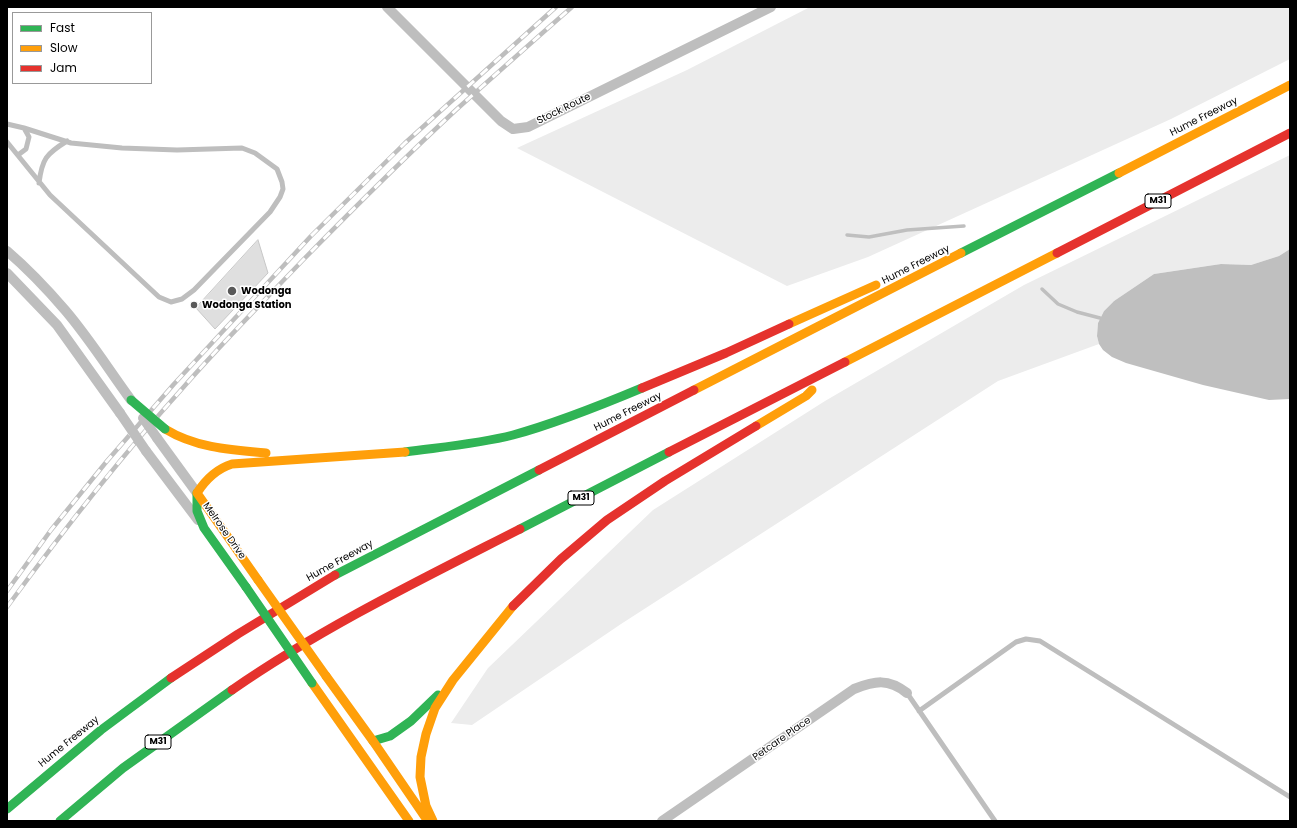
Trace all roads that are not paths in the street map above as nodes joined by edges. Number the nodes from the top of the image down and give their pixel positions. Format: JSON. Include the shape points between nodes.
{"nodes":[{"id":1,"x":387,"y":7,"type":"edge"},
{"id":2,"x":771,"y":7,"type":"edge"},
{"id":3,"x":1290,"y":85,"type":"edge"},
{"id":4,"x":7,"y":124,"type":"edge"},
{"id":5,"x":24,"y":128,"type":"junction"},
{"id":6,"x":1290,"y":133,"type":"edge"},
{"id":7,"x":67,"y":141,"type":"junction"},
{"id":8,"x":7,"y":142,"type":"edge"},
{"id":9,"x":18,"y":155,"type":"junction"},
{"id":10,"x":39,"y":183,"type":"junction"},
{"id":11,"x":1086,"y":190,"type":"junction"},
{"id":12,"x":7,"y":251,"type":"edge"},
{"id":13,"x":904,"y":272,"type":"dead end"},
{"id":14,"x":7,"y":273,"type":"edge"},
{"id":15,"x":883,"y":282,"type":"dead end"},
{"id":16,"x":834,"y":369,"type":"junction"},
{"id":17,"x":131,"y":400,"type":"junction"},
{"id":18,"x":324,"y":457,"type":"junction"},
{"id":19,"x":197,"y":493,"type":"junction"},
{"id":20,"x":204,"y":528,"type":"junction"},
{"id":21,"x":453,"y":680,"type":"junction"},
{"id":22,"x":907,"y":693,"type":"joint"},
{"id":23,"x":919,"y":711,"type":"junction"},
{"id":24,"x":344,"y":728,"type":"junction"},
{"id":25,"x":373,"y":741,"type":"junction"},
{"id":26,"x":1290,"y":797,"type":"edge"},
{"id":27,"x":7,"y":809,"type":"edge"},
{"id":28,"x":60,"y":821,"type":"edge"},
{"id":29,"x":409,"y":821,"type":"edge"},
{"id":30,"x":428,"y":821,"type":"edge"},
{"id":31,"x":434,"y":821,"type":"edge"},
{"id":32,"x":662,"y":821,"type":"edge"},
{"id":33,"x":995,"y":821,"type":"edge"}],
"edges":[{"from":1,"to":2,"type":"street","name":"Stock Route","via":[[501,121],[513,128],[528,127]]},
{"from":3,"to":11,"type":"main road","name":"Hume Freeway"},
{"from":4,"to":5,"type":"lane"},
{"from":5,"to":7,"type":"lane"},
{"from":5,"to":9,"type":"lane","via":[[29,138],[26,149]]},
{"from":6,"to":16,"type":"main road","number":"M31"},
{"from":7,"to":10,"type":"lane","via":[[47,156],[41,167]]},
{"from":7,"to":10,"type":"lane","via":[[122,148],[242,148],[256,153],[277,169],[283,189],[270,212],[194,290],[182,300],[171,302],[159,297]]},
{"from":8,"to":9,"type":"lane"},
{"from":9,"to":10,"type":"lane"},
{"from":11,"to":13,"type":"main road"},
{"from":11,"to":27,"type":"main road","name":"Hume Freeway","via":[[347,568],[272,612],[132,706]]},
{"from":12,"to":17,"type":"street","name":"Melrose Drive","via":[[32,273],[65,309]]},
{"from":14,"to":20,"type":"street","name":"Melrose Drive","bridge":true,"via":[[57,325]]},
{"from":15,"to":18,"type":"main road","via":[[726,353],[577,416],[512,435],[452,446],[390,454]]},
{"from":16,"to":21,"type":"main road","via":[[806,396],[665,481],[607,520],[512,608]]},
{"from":16,"to":28,"type":"main road","number":"M31","via":[[409,586],[316,637],[262,669],[205,708],[123,768]]},
{"from":17,"to":18,"type":"main road","bridge":true,"via":[[165,430],[187,441],[214,447]]},
{"from":17,"to":19,"type":"street","name":"Melrose Drive","bridge":true},
{"from":18,"to":19,"type":"main road","via":[[227,465],[211,473]]},
{"from":19,"to":20,"type":"main road","via":[[197,511]]},
{"from":19,"to":25,"type":"main road","name":"Melrose Drive","bridge":true},
{"from":20,"to":24,"type":"main road","name":"Melrose Drive","bridge":true},
{"from":21,"to":25,"type":"main road","via":[[411,721],[390,736]]},
{"from":21,"to":31,"type":"main road","via":[[435,708],[421,757],[420,777],[426,806]]},
{"from":22,"to":23,"type":"lane"},
{"from":22,"to":32,"type":"street","name":"Petcare Place","via":[[887,682],[871,682],[854,689]]},
{"from":23,"to":26,"type":"lane","via":[[1016,642],[1026,639],[1040,641]]},
{"from":23,"to":33,"type":"lane"},
{"from":24,"to":25,"type":"main road","via":[[359,738]]},
{"from":24,"to":29,"type":"main road","name":"Melrose Drive"},
{"from":25,"to":30,"type":"main road","name":"Melrose Drive"}]}
